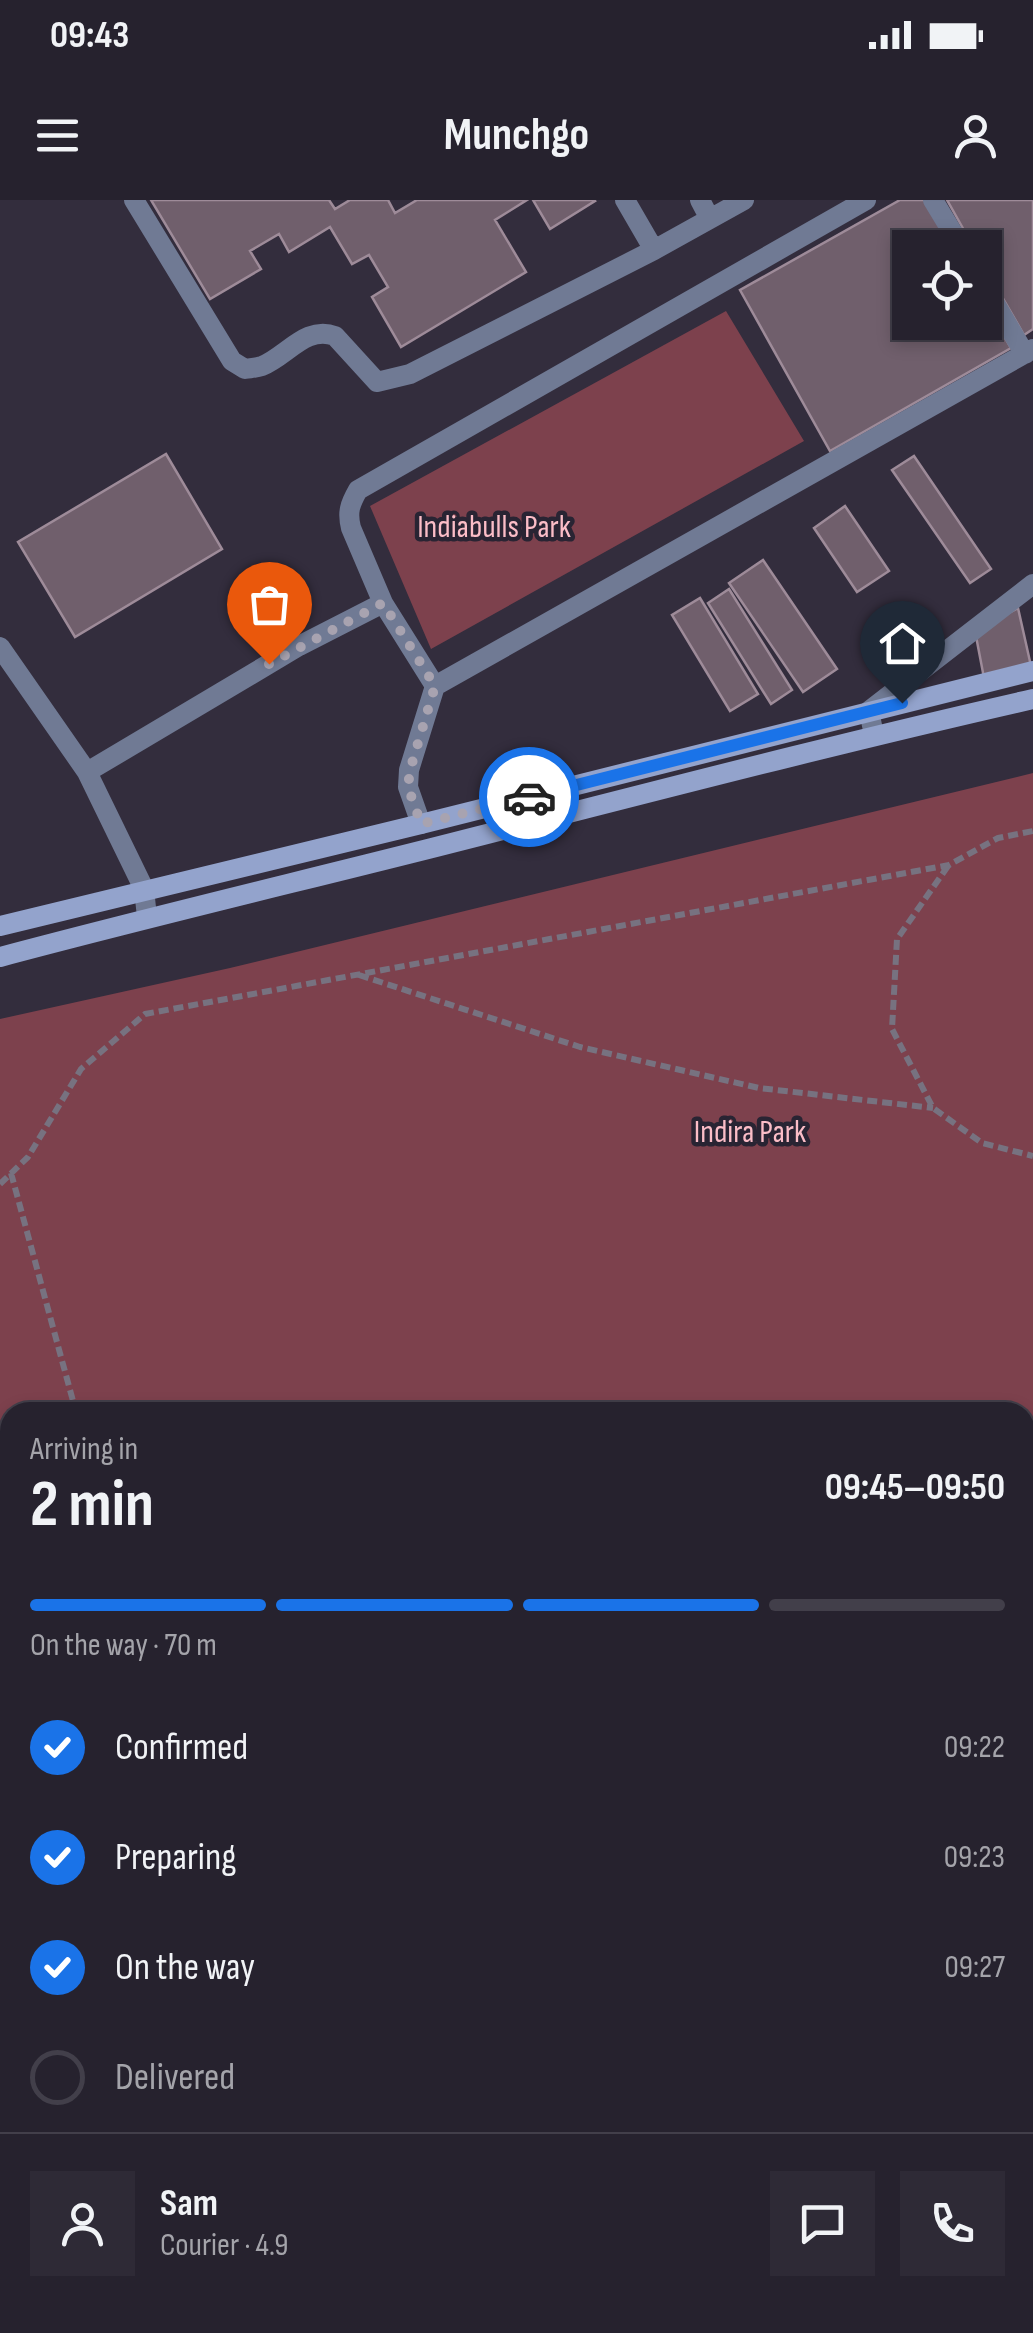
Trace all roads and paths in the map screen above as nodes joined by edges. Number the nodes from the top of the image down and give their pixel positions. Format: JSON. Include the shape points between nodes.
{"nodes":[{"id":1,"x":134,"y":200,"type":"edge"},
{"id":2,"x":625,"y":200,"type":"edge"},
{"id":3,"x":744,"y":200,"type":"edge"},
{"id":4,"x":866,"y":200,"type":"edge"},
{"id":5,"x":934,"y":200,"type":"edge"},
{"id":6,"x":705,"y":209,"type":"edge"},
{"id":7,"x":952,"y":230,"type":"edge"},
{"id":8,"x":654,"y":250,"type":"junction"},
{"id":9,"x":1002,"y":311,"type":"edge"},
{"id":10,"x":1029,"y":351,"type":"edge"},
{"id":11,"x":1033,"y":584,"type":"edge"},
{"id":12,"x":383,"y":603,"type":"junction"},
{"id":13,"x":0,"y":647,"type":"edge"},
{"id":14,"x":1033,"y":670,"type":"edge"},
{"id":15,"x":435,"y":686,"type":"junction"},
{"id":16,"x":1033,"y":699,"type":"edge"},
{"id":17,"x":869,"y":711,"type":"junction"},
{"id":18,"x":874,"y":735,"type":"junction"},
{"id":19,"x":87,"y":772,"type":"junction"},
{"id":20,"x":421,"y":824,"type":"junction"},
{"id":21,"x":1033,"y":831,"type":"edge"},
{"id":22,"x":949,"y":865,"type":"junction"},
{"id":23,"x":144,"y":889,"type":"junction"},
{"id":24,"x":147,"y":918,"type":"junction"},
{"id":25,"x":0,"y":926,"type":"edge"},
{"id":26,"x":0,"y":957,"type":"edge"},
{"id":27,"x":358,"y":975,"type":"junction"},
{"id":28,"x":933,"y":1108,"type":"junction"},
{"id":29,"x":1033,"y":1156,"type":"edge"},
{"id":30,"x":11,"y":1173,"type":"junction"},
{"id":31,"x":0,"y":1184,"type":"edge"},
{"id":32,"x":73,"y":1402,"type":"edge"}],
"edges":[{"from":1,"to":8,"type":"street","via":[[232,361],[245,369],[262,366],[316,332],[328,333],[376,382],[410,374]]},
{"from":2,"to":8,"type":"street"},
{"from":3,"to":6,"type":"street"},
{"from":4,"to":12,"type":"street","via":[[358,490],[348,515]]},
{"from":5,"to":7,"type":"street"},
{"from":6,"to":8,"type":"street"},
{"from":9,"to":10,"type":"street"},
{"from":10,"to":15,"type":"street"},
{"from":11,"to":17,"type":"street"},
{"from":12,"to":15,"type":"street"},
{"from":12,"to":19,"type":"street"},
{"from":13,"to":19,"type":"street"},
{"from":14,"to":17,"type":"street"},
{"from":15,"to":20,"type":"street","via":[[408,787]]},
{"from":16,"to":18,"type":"street"},
{"from":17,"to":18,"type":"street"},
{"from":17,"to":20,"type":"street"},
{"from":18,"to":24,"type":"street"},
{"from":19,"to":23,"type":"street"},
{"from":20,"to":23,"type":"street"},
{"from":21,"to":22,"type":"path","via":[[998,838]]},
{"from":22,"to":27,"type":"path"},
{"from":22,"to":28,"type":"path","via":[[898,939],[896,957],[892,1028]]},
{"from":23,"to":24,"type":"street"},
{"from":23,"to":25,"type":"street"},
{"from":24,"to":26,"type":"street"},
{"from":27,"to":28,"type":"path","via":[[580,1046],[760,1088]]},
{"from":27,"to":30,"type":"path","via":[[144,1014],[81,1069],[28,1157]]},
{"from":28,"to":29,"type":"path","via":[[982,1143]]},
{"from":30,"to":31,"type":"path"},
{"from":30,"to":32,"type":"path"}]}
